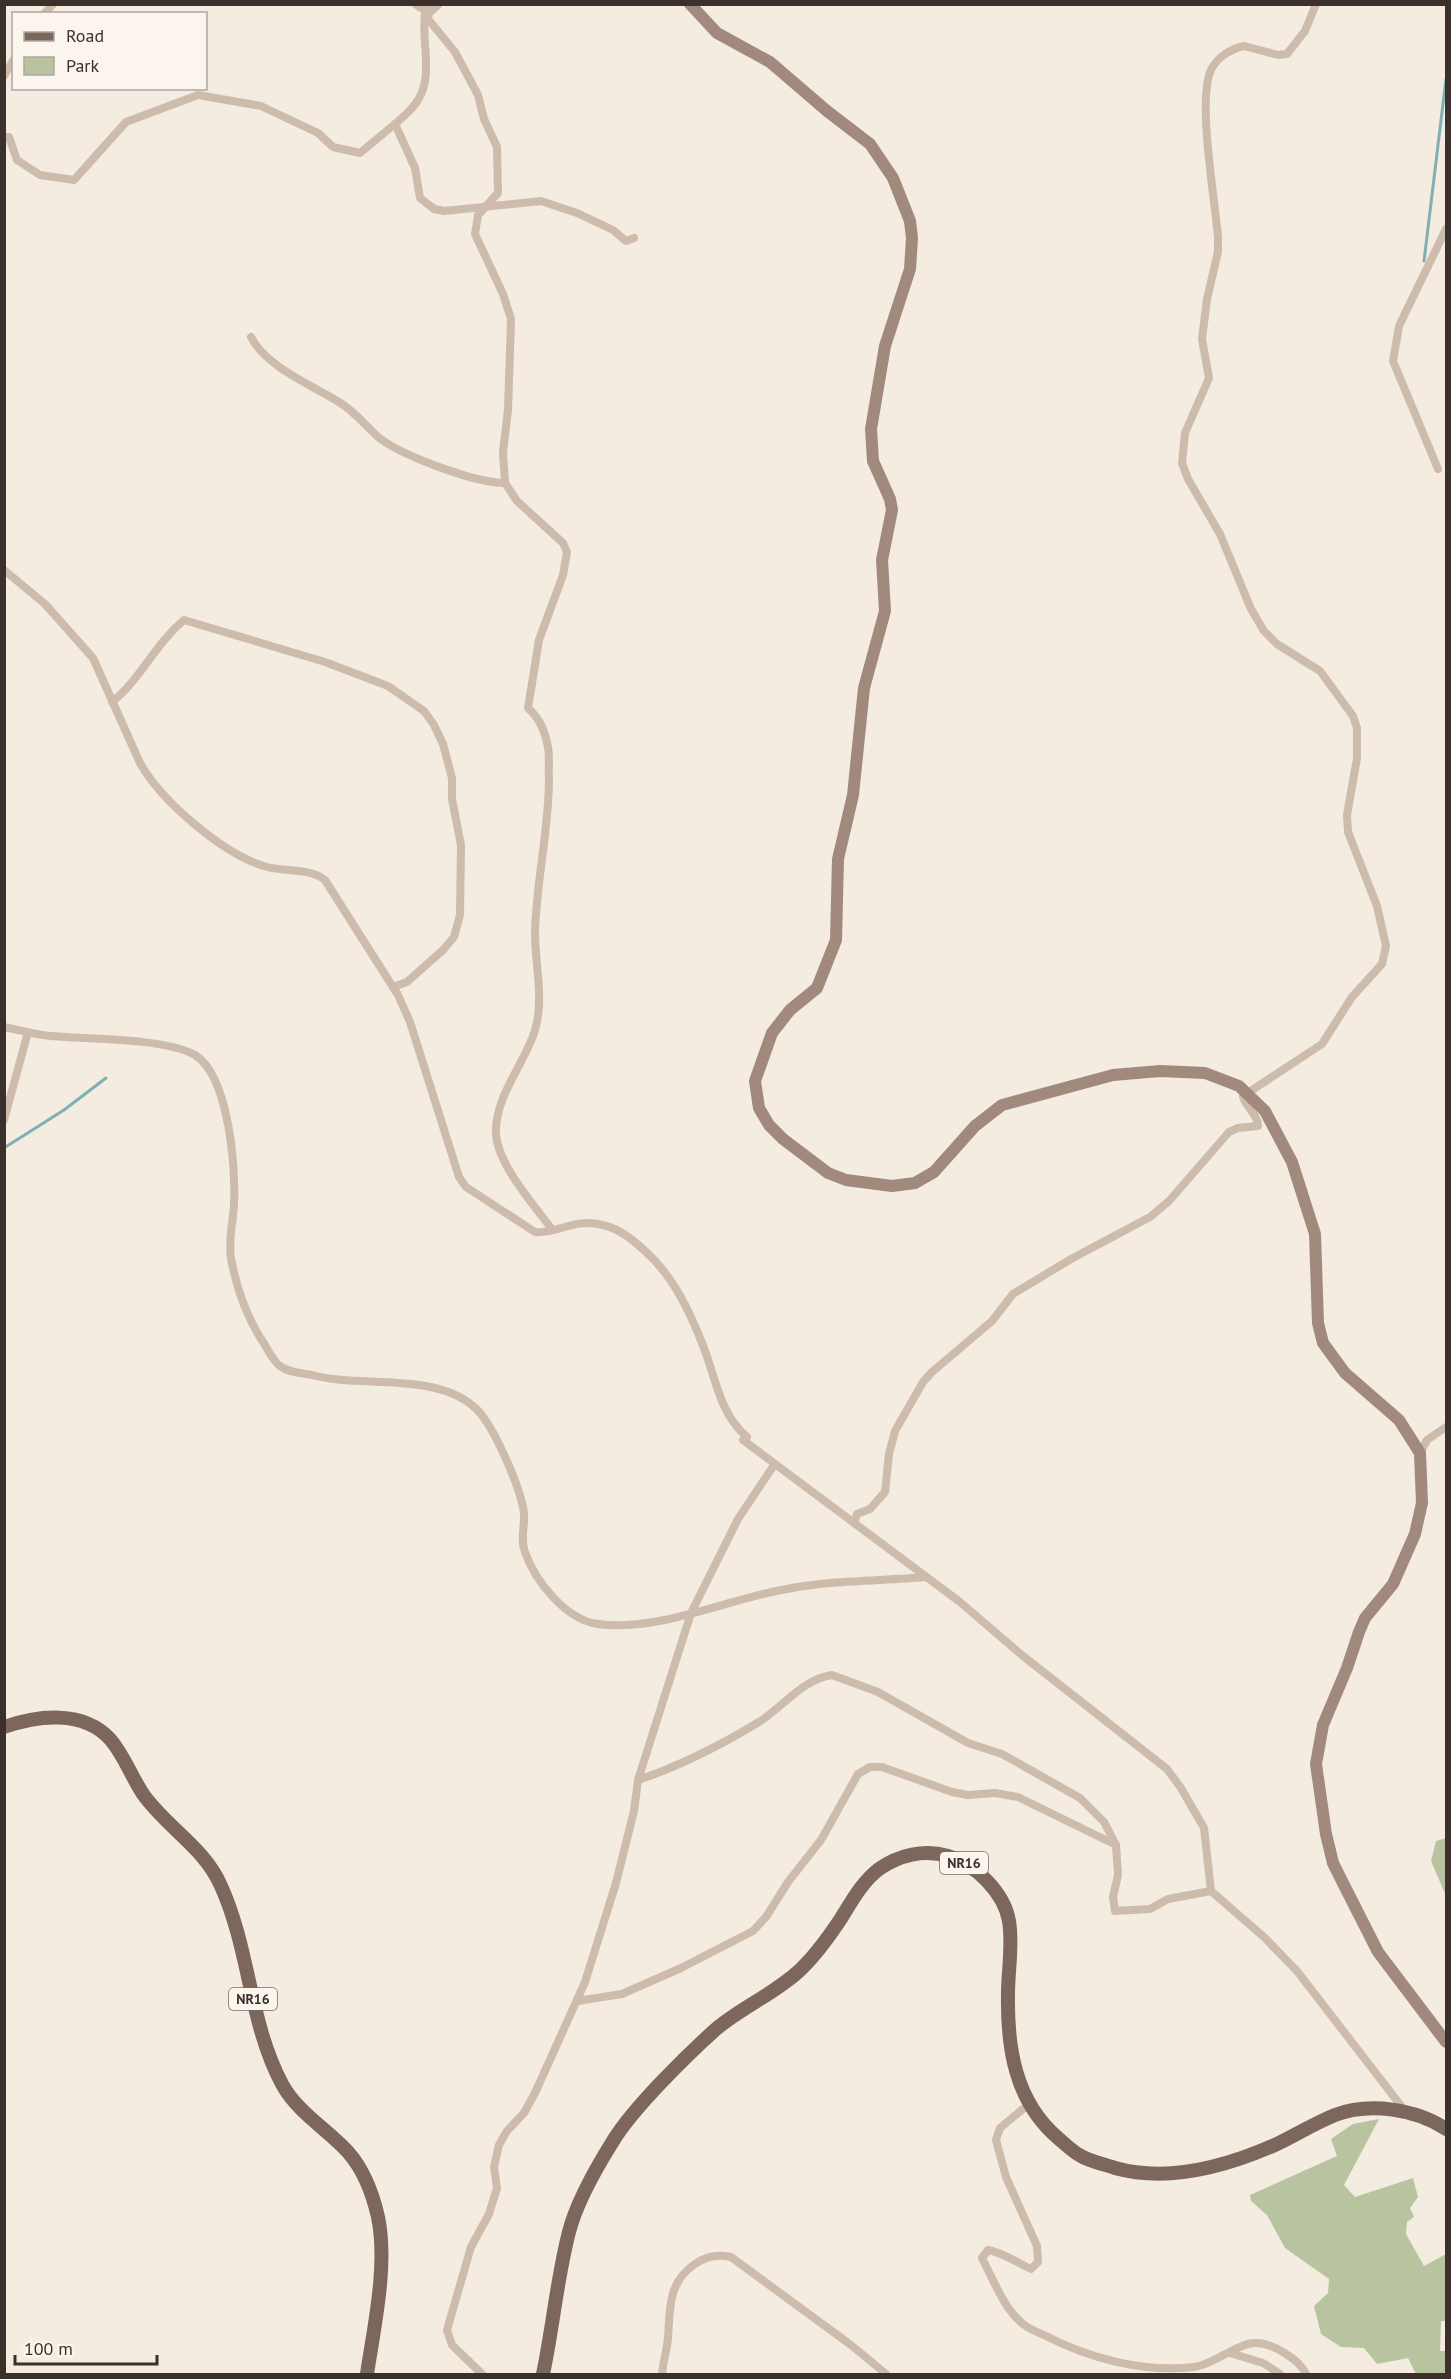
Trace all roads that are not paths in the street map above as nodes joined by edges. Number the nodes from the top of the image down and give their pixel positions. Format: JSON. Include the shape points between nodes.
{"nodes":[{"id":1,"x":415,"y":4,"type":"edge"},
{"id":2,"x":439,"y":4,"type":"edge"},
{"id":3,"x":690,"y":4,"type":"edge"},
{"id":4,"x":1316,"y":4,"type":"edge"},
{"id":5,"x":428,"y":6,"type":"edge"},
{"id":6,"x":12,"y":63,"type":"edge"},
{"id":7,"x":4,"y":76,"type":"edge"},
{"id":8,"x":395,"y":124,"type":"junction"},
{"id":9,"x":4,"y":137,"type":"edge"},
{"id":10,"x":485,"y":206,"type":"junction"},
{"id":11,"x":1446,"y":229,"type":"edge"},
{"id":12,"x":634,"y":238,"type":"dead end"},
{"id":13,"x":251,"y":337,"type":"dead end"},
{"id":14,"x":1438,"y":469,"type":"dead end"},
{"id":15,"x":505,"y":483,"type":"junction"},
{"id":16,"x":4,"y":570,"type":"edge"},
{"id":17,"x":112,"y":702,"type":"junction"},
{"id":18,"x":393,"y":987,"type":"junction"},
{"id":19,"x":4,"y":1027,"type":"edge"},
{"id":20,"x":28,"y":1032,"type":"junction"},
{"id":21,"x":1247,"y":1091,"type":"junction"},
{"id":22,"x":4,"y":1120,"type":"edge"},
{"id":23,"x":551,"y":1228,"type":"junction"},
{"id":24,"x":1446,"y":1427,"type":"edge"},
{"id":25,"x":1420,"y":1453,"type":"junction"},
{"id":26,"x":774,"y":1465,"type":"junction"},
{"id":27,"x":854,"y":1523,"type":"junction"},
{"id":28,"x":926,"y":1577,"type":"junction"},
{"id":29,"x":691,"y":1613,"type":"junction"},
{"id":30,"x":4,"y":1727,"type":"edge"},
{"id":31,"x":638,"y":1780,"type":"junction"},
{"id":32,"x":1116,"y":1845,"type":"junction"},
{"id":33,"x":1211,"y":1891,"type":"junction"},
{"id":34,"x":577,"y":2001,"type":"junction"},
{"id":35,"x":1446,"y":2042,"type":"edge"},
{"id":36,"x":1029,"y":2104,"type":"junction"},
{"id":37,"x":1406,"y":2112,"type":"junction"},
{"id":38,"x":1446,"y":2129,"type":"edge"},
{"id":39,"x":1230,"y":2353,"type":"junction"},
{"id":40,"x":367,"y":2374,"type":"edge"},
{"id":41,"x":482,"y":2374,"type":"edge"},
{"id":42,"x":543,"y":2374,"type":"edge"},
{"id":43,"x":662,"y":2374,"type":"edge"},
{"id":44,"x":886,"y":2374,"type":"edge"},
{"id":45,"x":1280,"y":2374,"type":"edge"},
{"id":46,"x":1306,"y":2374,"type":"edge"}],
"edges":[{"from":1,"to":5,"type":"street","via":[[421,8]]},
{"from":2,"to":10,"type":"street","via":[[428,19],[466,71],[497,147],[498,193]]},
{"from":3,"to":21,"type":"main road","via":[[717,33],[770,62],[870,144],[893,178],[910,221],[912,238],[910,269],[885,346],[871,429],[873,461],[892,510],[882,560],[884,617],[864,688],[853,795],[837,866],[836,940],[816,988],[786,1014],[765,1048],[754,1090],[763,1118],[789,1144],[828,1173],[846,1180],[892,1186],[925,1178],[946,1161],[987,1115],[1020,1099],[1113,1075],[1160,1071],[1205,1073]]},
{"from":4,"to":21,"type":"street","via":[[1305,32],[1287,54],[1250,46],[1236,48],[1221,57],[1210,72],[1206,98],[1218,252],[1202,339],[1209,378],[1185,433],[1182,464],[1220,534],[1264,631],[1320,671],[1353,716],[1358,733],[1348,832],[1377,906],[1386,946],[1382,964],[1352,997],[1322,1044]]},
{"from":5,"to":8,"type":"street","via":[[424,22],[426,72],[419,100]]},
{"from":6,"to":7,"type":"street"},
{"from":8,"to":9,"type":"street","via":[[360,153],[352,152],[333,147],[318,133],[261,106],[198,95],[126,122],[74,180],[40,175],[17,160],[9,137]]},
{"from":8,"to":10,"type":"street","via":[[415,168],[420,198],[442,211]]},
{"from":10,"to":12,"type":"street","via":[[526,201],[555,204],[613,230],[626,242]]},
{"from":10,"to":15,"type":"street","via":[[478,215],[477,239],[511,319],[503,452]]},
{"from":11,"to":14,"type":"street","via":[[1399,326],[1393,360]]},
{"from":13,"to":15,"type":"street","via":[[285,369],[346,407],[378,437],[452,473]]},
{"from":15,"to":23,"type":"street","via":[[517,501],[559,539],[567,552],[563,575],[539,640],[528,708],[540,719],[548,748],[549,801],[535,934],[539,1003],[535,1033],[496,1124],[496,1137],[505,1160]]},
{"from":16,"to":17,"type":"street","via":[[45,604],[78,639],[99,668]]},
{"from":17,"to":18,"type":"street","via":[[149,780],[168,802],[249,860],[324,879]]},
{"from":17,"to":18,"type":"street","via":[[129,689],[145,662],[184,620],[368,678],[388,686],[424,711],[443,744],[452,778],[461,845],[460,915],[454,937],[443,950],[407,982]]},
{"from":18,"to":23,"type":"street","via":[[410,1022],[462,1181],[473,1194],[535,1232]]},
{"from":19,"to":20,"type":"street"},
{"from":20,"to":22,"type":"street"},
{"from":20,"to":29,"type":"street","via":[[150,1044],[198,1058],[220,1092],[228,1118],[234,1190],[231,1261],[246,1313],[280,1366],[324,1379],[380,1380],[431,1388],[471,1404],[510,1467],[524,1510],[522,1547],[545,1590],[576,1616],[598,1624],[626,1624]]},
{"from":21,"to":25,"type":"main road","via":[[1265,1111],[1292,1162],[1315,1234],[1318,1323],[1323,1343],[1345,1373],[1399,1420]]},
{"from":21,"to":27,"type":"street","via":[[1244,1102],[1258,1120],[1258,1126],[1229,1132],[1169,1201],[1145,1221],[1013,1294],[992,1321],[922,1382],[893,1437],[885,1492],[870,1509],[857,1514]]},
{"from":23,"to":26,"type":"street","via":[[599,1224],[629,1236],[663,1267],[684,1301],[715,1387],[734,1426],[747,1437],[743,1440]]},
{"from":24,"to":25,"type":"street","via":[[1427,1440]]},
{"from":25,"to":35,"type":"main road","via":[[1422,1503],[1415,1534],[1393,1584],[1362,1625],[1326,1718],[1316,1764],[1326,1833],[1345,1887],[1378,1952]]},
{"from":26,"to":27,"type":"street"},
{"from":26,"to":29,"type":"street","via":[[738,1519]]},
{"from":27,"to":28,"type":"street"},
{"from":28,"to":29,"type":"street","via":[[794,1587]]},
{"from":28,"to":33,"type":"street","via":[[1173,1776],[1204,1828]]},
{"from":29,"to":31,"type":"street"},
{"from":30,"to":40,"type":"main road","number":"NR16","via":[[64,1718],[87,1722],[110,1739],[154,1808],[193,1844],[214,1872],[238,1930],[260,2031],[283,2085],[298,2105],[350,2154],[372,2195],[381,2247],[378,2304]]},
{"from":31,"to":32,"type":"street","via":[[729,1740],[804,1687],[832,1675],[878,1692],[968,1743],[1002,1754],[1071,1792],[1104,1822]]},
{"from":31,"to":34,"type":"street","via":[[616,1883]]},
{"from":32,"to":33,"type":"street","via":[[1118,1875],[1113,1903],[1117,1911],[1150,1910],[1168,1899]]},
{"from":32,"to":34,"type":"street","via":[[1018,1797],[952,1792],[882,1767],[870,1767],[858,1774],[821,1840],[753,1930],[622,1994]]},
{"from":33,"to":37,"type":"street","via":[[1297,1971]]},
{"from":34,"to":41,"type":"street","via":[[524,2113],[501,2141],[495,2167],[497,2188],[456,2293],[447,2330],[449,2340]]},
{"from":36,"to":37,"type":"main road","number":"NR16","via":[[1045,2127],[1079,2156],[1120,2169],[1165,2173],[1191,2172],[1228,2163],[1337,2114],[1370,2110]]},
{"from":36,"to":39,"type":"street","via":[[1000,2128],[996,2140],[1006,2177],[1037,2246],[1038,2262],[1031,2269],[1005,2253],[988,2250],[982,2258],[1002,2297],[1023,2324],[1061,2344],[1105,2360],[1152,2367],[1196,2367]]},
{"from":36,"to":42,"type":"main road","number":"NR16","via":[[1015,2075],[1008,2029],[1011,1936],[1003,1904],[971,1866],[945,1855],[909,1854],[892,1861],[860,1887],[823,1945],[800,1970],[718,2028],[614,2138],[570,2229]]},
{"from":37,"to":38,"type":"main road","number":"NR16"},
{"from":39,"to":45,"type":"street","via":[[1263,2363]]},
{"from":39,"to":46,"type":"street","via":[[1253,2343],[1279,2350],[1301,2363]]},
{"from":43,"to":44,"type":"street","via":[[669,2307],[676,2283],[685,2270],[719,2255],[731,2256]]}]}
